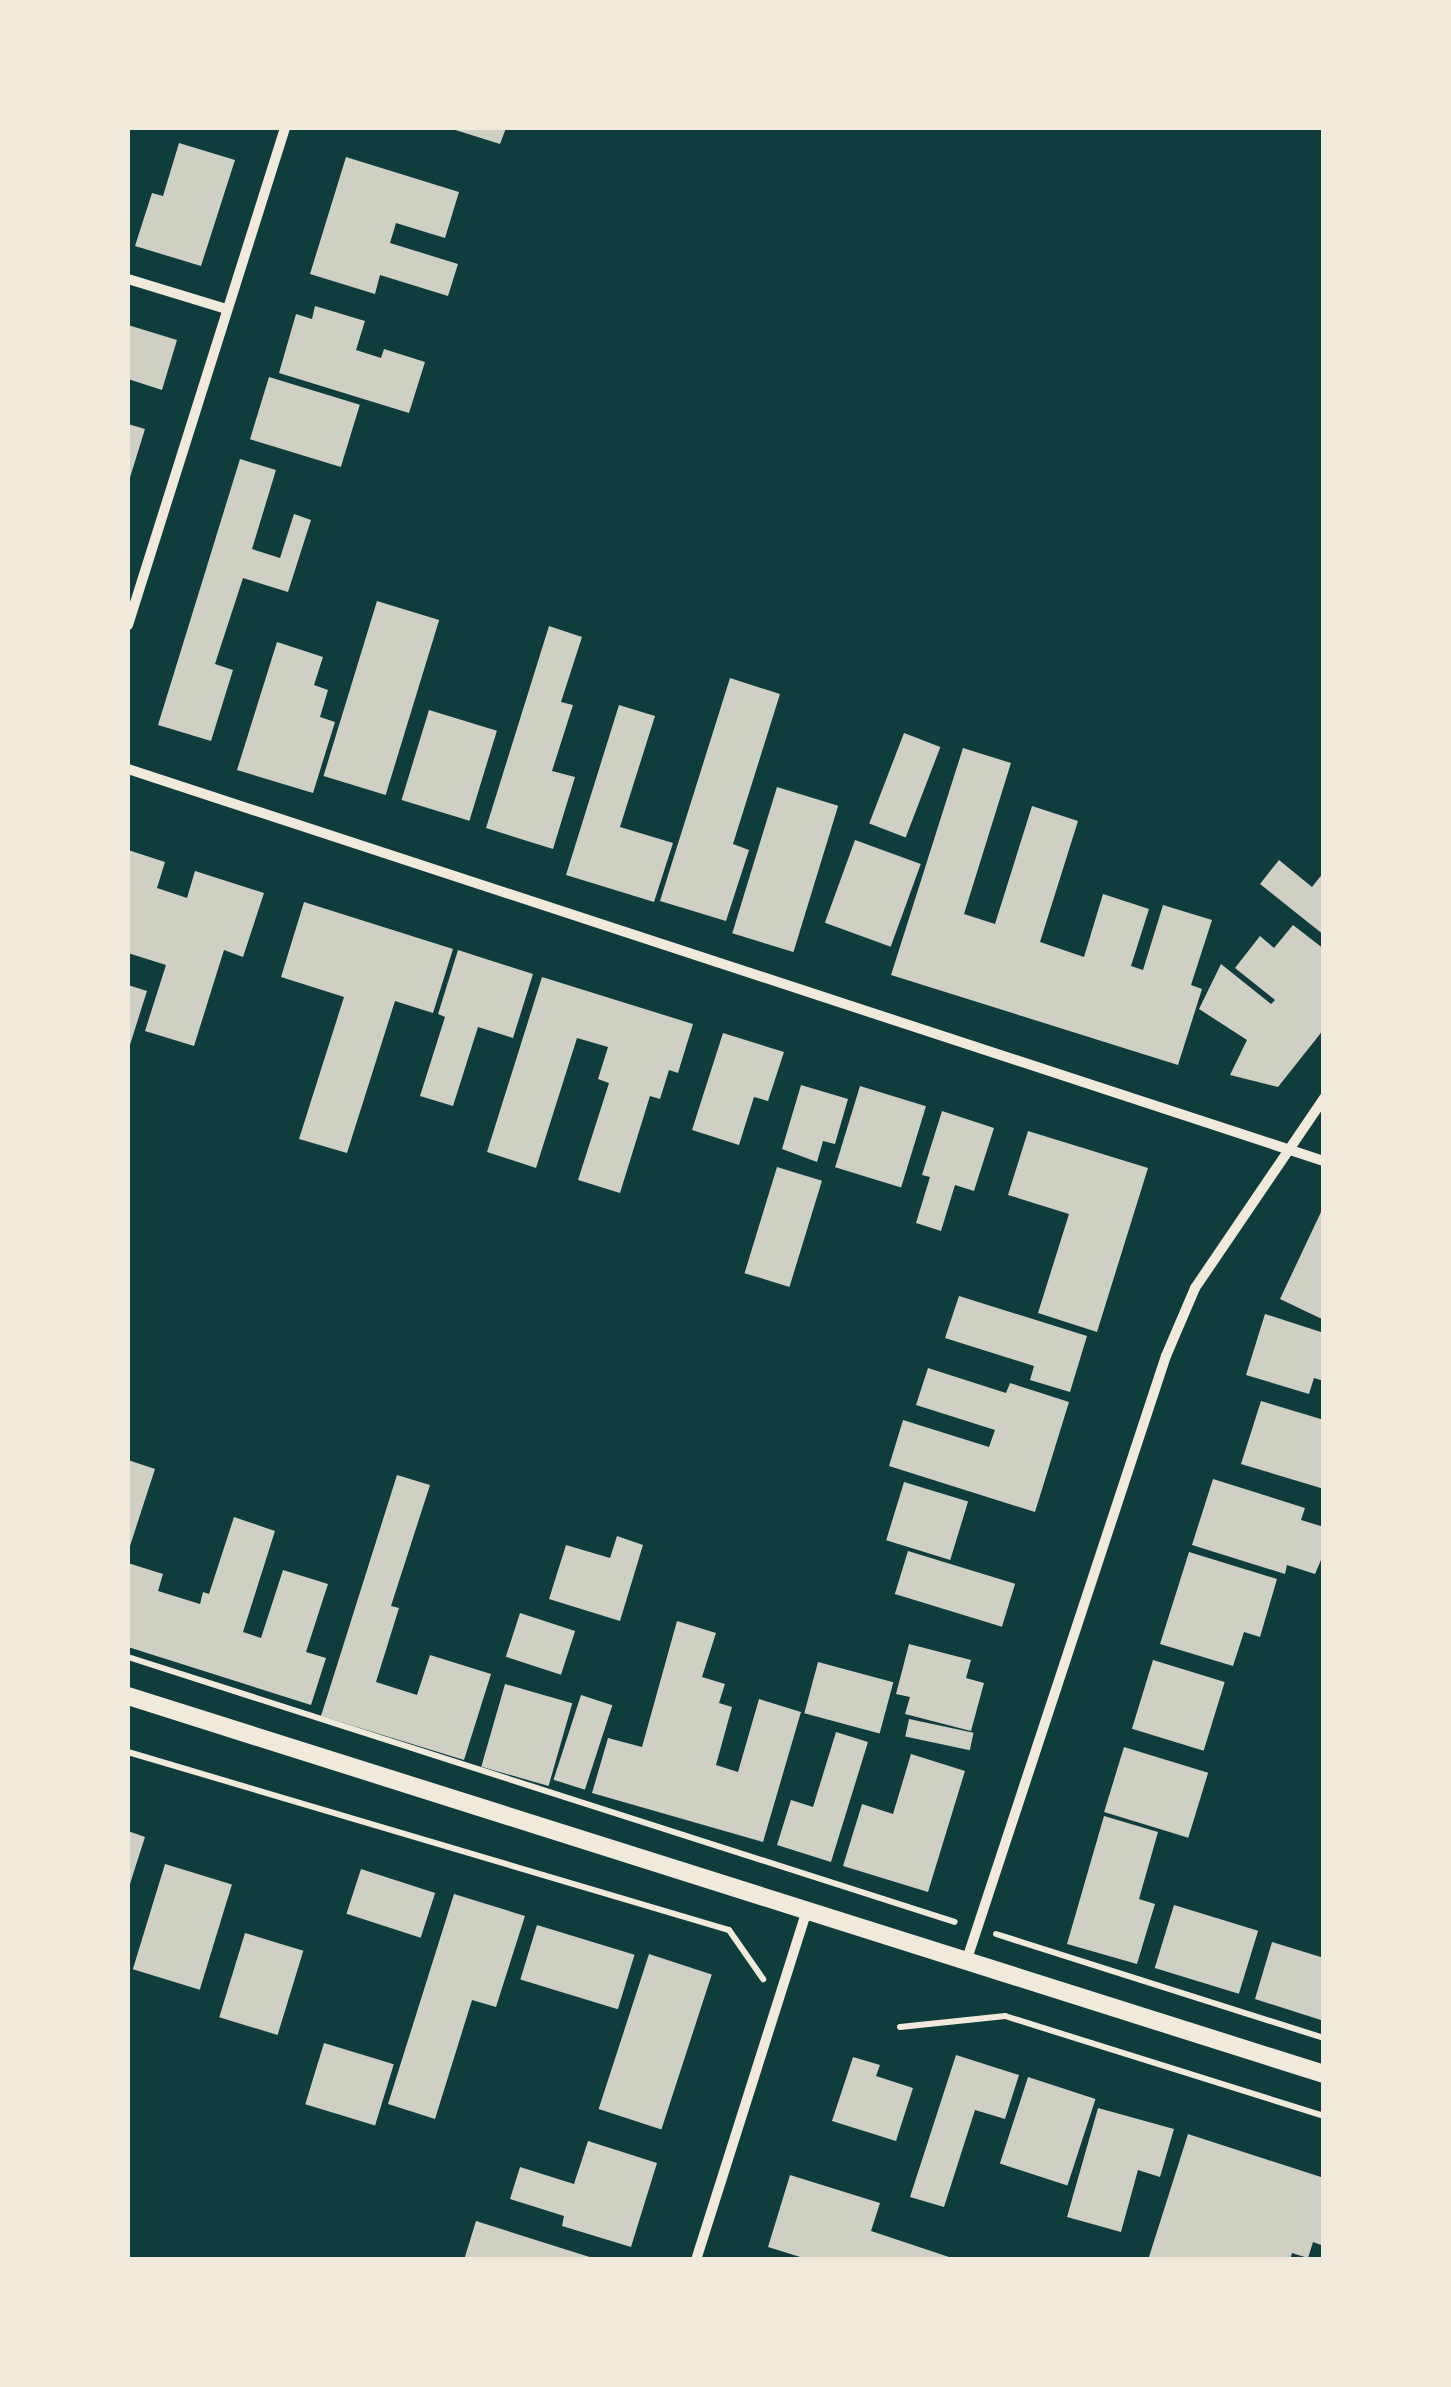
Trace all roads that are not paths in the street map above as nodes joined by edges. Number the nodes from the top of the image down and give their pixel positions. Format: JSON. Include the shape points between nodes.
{"nodes":[{"id":1,"x":285,"y":128,"type":"edge"},
{"id":2,"x":128,"y":279,"type":"edge"},
{"id":3,"x":226,"y":309,"type":"junction"},
{"id":4,"x":128,"y":624,"type":"edge"},
{"id":5,"x":128,"y":769,"type":"edge"},
{"id":6,"x":1324,"y":1098,"type":"edge"},
{"id":7,"x":1289,"y":1148,"type":"junction"},
{"id":8,"x":1324,"y":1161,"type":"edge"},
{"id":9,"x":128,"y":1696,"type":"edge"},
{"id":10,"x":807,"y":1912,"type":"junction"},
{"id":11,"x":966,"y":1962,"type":"junction"},
{"id":12,"x":1324,"y":2074,"type":"edge"},
{"id":13,"x":696,"y":2260,"type":"edge"}],
"edges":[{"from":1,"to":3,"type":"street"},
{"from":2,"to":3,"type":"street"},
{"from":3,"to":4,"type":"street"},
{"from":5,"to":7,"type":"street"},
{"from":6,"to":7,"type":"street"},
{"from":7,"to":8,"type":"street"},
{"from":7,"to":11,"type":"street","via":[[1194,1288],[1166,1356]]},
{"from":9,"to":10,"type":"street"},
{"from":10,"to":11,"type":"street"},
{"from":10,"to":13,"type":"street"},
{"from":11,"to":12,"type":"street"}]}
